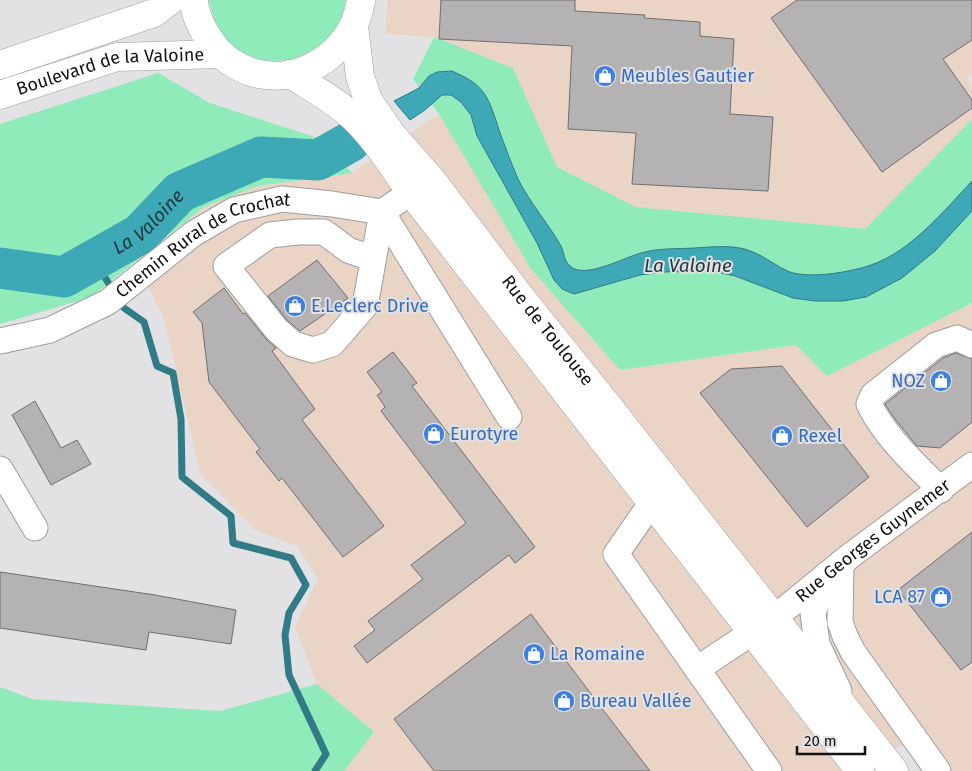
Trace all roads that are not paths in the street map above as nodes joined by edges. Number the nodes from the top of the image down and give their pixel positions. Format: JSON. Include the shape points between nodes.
{"nodes":[{"id":1,"x":171,"y":0,"type":"edge"},
{"id":2,"x":194,"y":0,"type":"edge"},
{"id":3,"x":361,"y":0,"type":"edge"},
{"id":4,"x":354,"y":26,"type":"junction"},
{"id":5,"x":221,"y":54,"type":"junction"},
{"id":6,"x":0,"y":65,"type":"edge"},
{"id":7,"x":290,"y":74,"type":"junction"},
{"id":8,"x":0,"y":95,"type":"edge"},
{"id":9,"x":421,"y":185,"type":"junction"},
{"id":10,"x":382,"y":212,"type":"junction"},
{"id":11,"x":374,"y":252,"type":"junction"},
{"id":12,"x":0,"y":341,"type":"edge"},
{"id":13,"x":972,"y":345,"type":"edge"},
{"id":14,"x":509,"y":417,"type":"dead end"},
{"id":15,"x":972,"y":465,"type":"edge"},
{"id":16,"x":0,"y":470,"type":"edge"},
{"id":17,"x":941,"y":490,"type":"junction"},
{"id":18,"x":652,"y":502,"type":"junction"},
{"id":19,"x":35,"y":528,"type":"dead end"},
{"id":20,"x":834,"y":569,"type":"junction"},
{"id":21,"x":764,"y":625,"type":"junction"},
{"id":22,"x":697,"y":669,"type":"junction"},
{"id":23,"x":852,"y":718,"type":"junction"},
{"id":24,"x":769,"y":771,"type":"edge"},
{"id":25,"x":860,"y":771,"type":"edge"},
{"id":26,"x":894,"y":771,"type":"edge"},
{"id":27,"x":938,"y":771,"type":"edge"}],
"edges":[{"from":1,"to":6,"type":"main road","name":"Boulevard de la Valoine","via":[[154,13]]},
{"from":2,"to":5,"type":"main road","name":"Rue de Toulouse","via":[[203,31]]},
{"from":3,"to":4,"type":"main road","name":"Rue de Toulouse"},
{"from":4,"to":7,"type":"main road","name":"Rue de Toulouse","via":[[338,50],[316,66]]},
{"from":4,"to":9,"type":"main road","name":"Rue de Toulouse","via":[[360,76],[368,100]]},
{"from":5,"to":7,"type":"main road","name":"Rue de Toulouse","via":[[253,72],[271,76]]},
{"from":5,"to":8,"type":"main road","name":"Boulevard de la Valoine","via":[[117,57]]},
{"from":7,"to":9,"type":"main road","name":"Rue de Toulouse","via":[[355,118],[385,155]]},
{"from":9,"to":10,"type":"street"},
{"from":9,"to":18,"type":"main road","name":"Rue de Toulouse"},
{"from":9,"to":21,"type":"main road","name":"Rue de Toulouse","via":[[519,295],[605,402]]},
{"from":10,"to":11,"type":"street"},
{"from":10,"to":12,"type":"street","name":"Chemin Rural de Crochat","via":[[282,199],[234,210],[193,234],[116,296],[50,330]]},
{"from":10,"to":14,"type":"street"},
{"from":11,"to":11,"type":"street","via":[[362,255],[348,250],[324,232],[298,232],[270,235],[226,266],[277,330],[293,344],[314,350],[332,344],[365,306]]},
{"from":13,"to":17,"type":"street","via":[[957,338],[936,345],[873,395],[869,404],[875,417],[907,456]]},
{"from":15,"to":17,"type":"street","name":"Rue Georges Guynemer"},
{"from":16,"to":19,"type":"street"},
{"from":17,"to":20,"type":"street","name":"Rue Georges Guynemer"},
{"from":18,"to":21,"type":"main road","name":"Rue de Toulouse"},
{"from":18,"to":22,"type":"street","via":[[616,554]]},
{"from":20,"to":21,"type":"street","name":"Rue Georges Guynemer"},
{"from":20,"to":23,"type":"street","via":[[813,613],[817,644]]},
{"from":20,"to":27,"type":"street","via":[[840,622],[845,636],[858,660]]},
{"from":21,"to":22,"type":"street","name":"Rue Georges Guynemer"},
{"from":21,"to":23,"type":"main road","name":"Rue de Toulouse"},
{"from":21,"to":25,"type":"main road","name":"Rue de Toulouse"},
{"from":22,"to":24,"type":"street"},
{"from":23,"to":26,"type":"main road","name":"Rue de Toulouse"}]}
